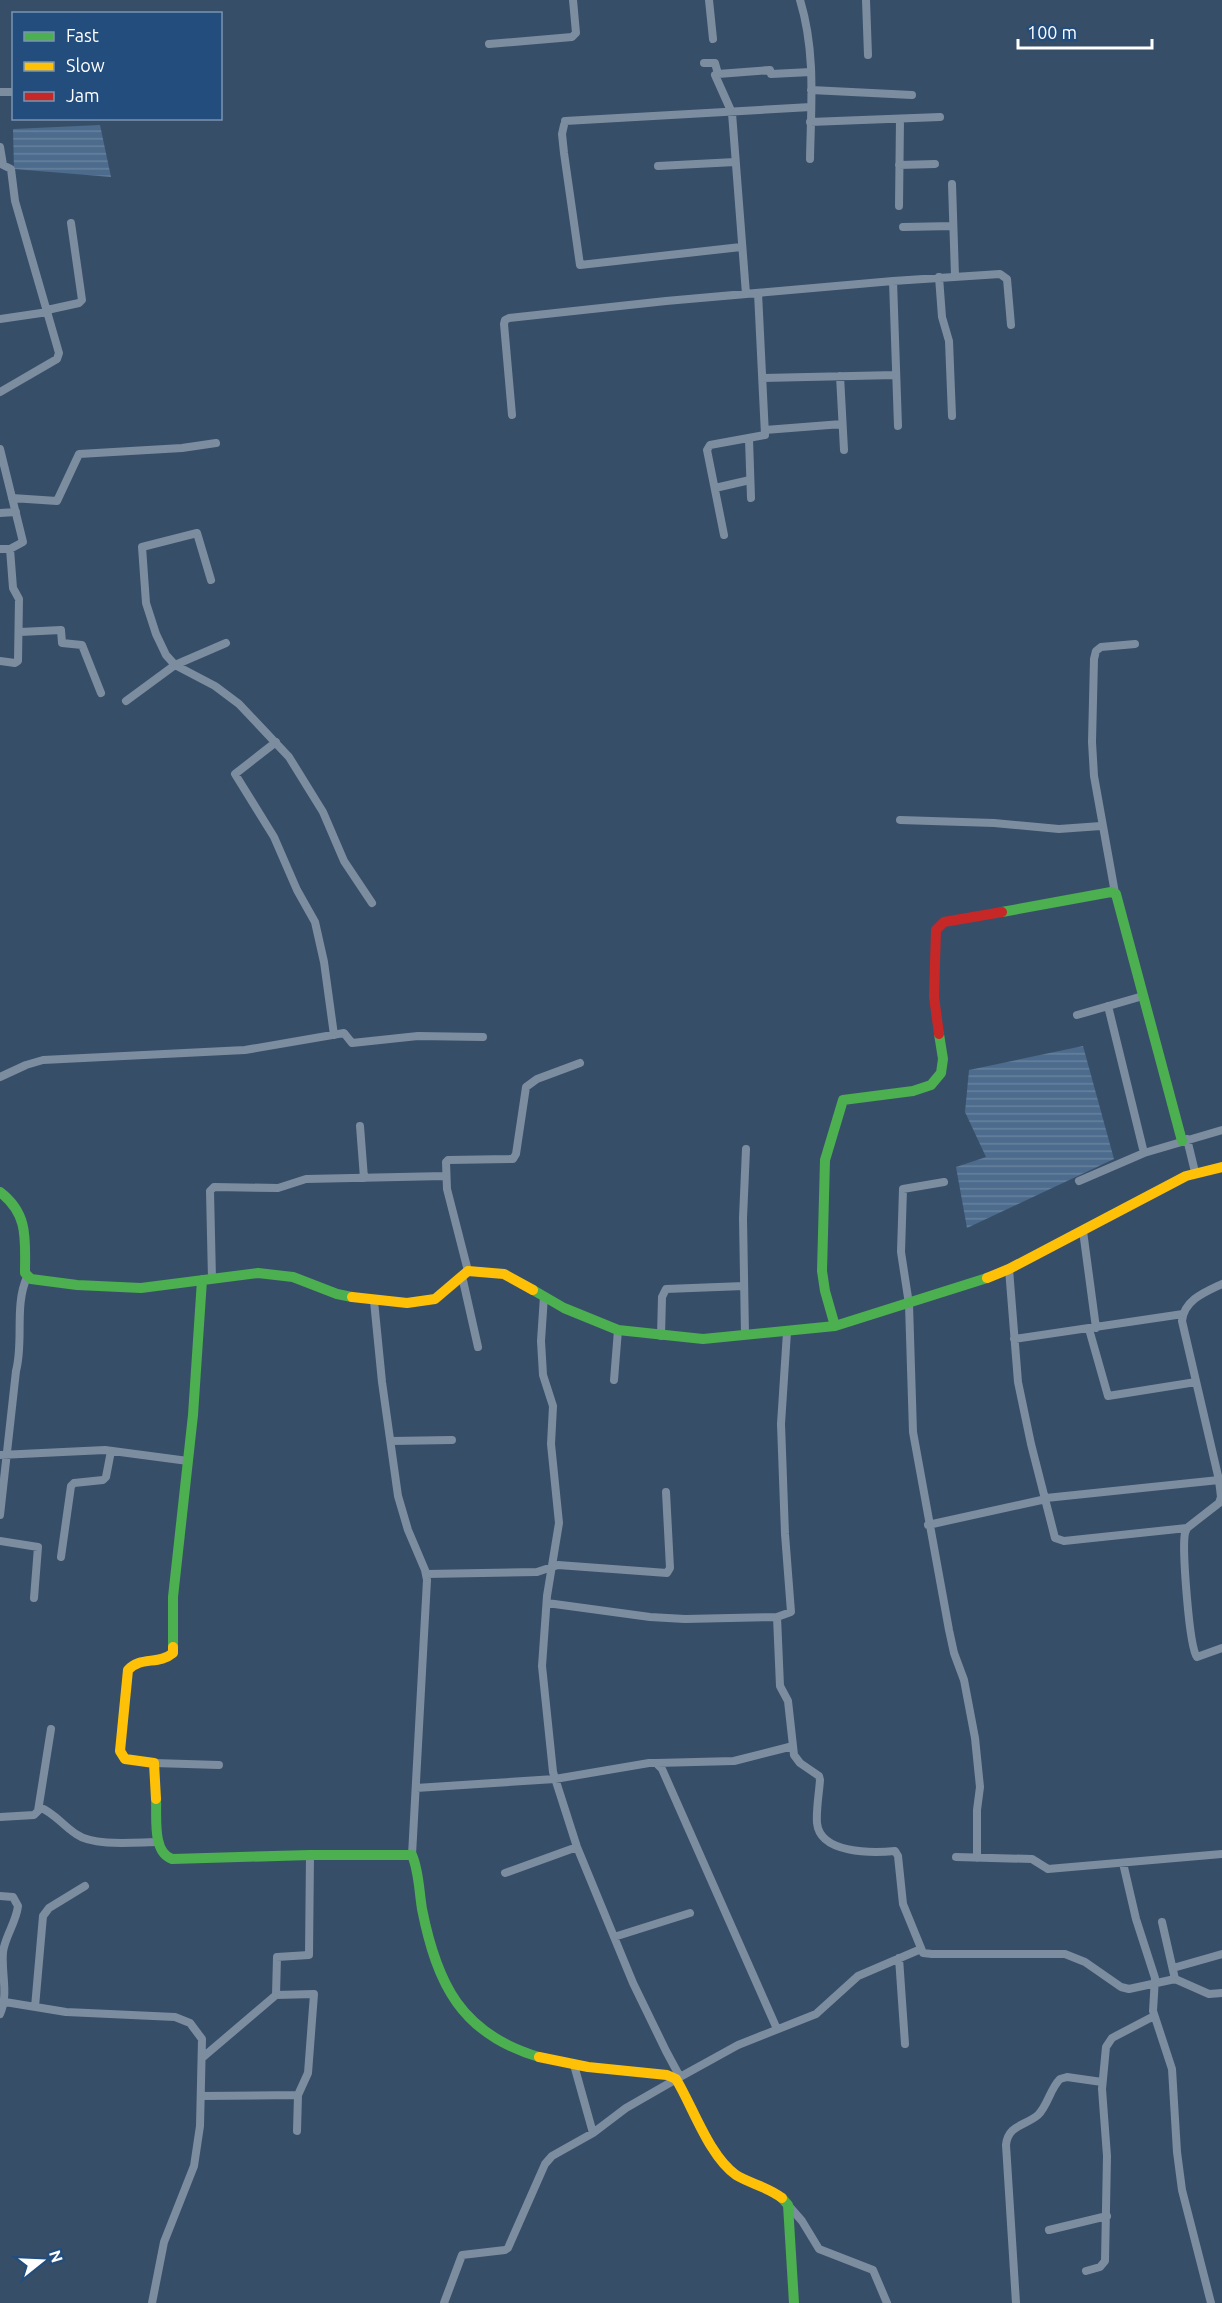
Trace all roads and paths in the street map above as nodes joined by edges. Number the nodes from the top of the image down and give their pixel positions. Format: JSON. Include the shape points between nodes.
{"nodes":[{"id":1,"x":573,"y":0,"type":"edge"},
{"id":2,"x":709,"y":0,"type":"edge"},
{"id":3,"x":800,"y":0,"type":"edge"},
{"id":4,"x":866,"y":0,"type":"edge"},
{"id":5,"x":713,"y":39,"type":"dead end"},
{"id":6,"x":489,"y":44,"type":"dead end"},
{"id":7,"x":868,"y":55,"type":"dead end"},
{"id":8,"x":704,"y":63,"type":"dead end"},
{"id":9,"x":811,"y":72,"type":"junction"},
{"id":10,"x":715,"y":75,"type":"dead end"},
{"id":11,"x":811,"y":90,"type":"junction"},
{"id":12,"x":912,"y":95,"type":"dead end"},
{"id":13,"x":811,"y":107,"type":"junction"},
{"id":14,"x":732,"y":112,"type":"junction"},
{"id":15,"x":940,"y":117,"type":"dead end"},
{"id":16,"x":900,"y":119,"type":"junction"},
{"id":17,"x":810,"y":122,"type":"junction"},
{"id":18,"x":0,"y":147,"type":"edge"},
{"id":19,"x":810,"y":159,"type":"dead end"},
{"id":20,"x":735,"y":162,"type":"junction"},
{"id":21,"x":935,"y":164,"type":"dead end"},
{"id":22,"x":899,"y":165,"type":"junction"},
{"id":23,"x":658,"y":166,"type":"dead end"},
{"id":24,"x":952,"y":184,"type":"dead end"},
{"id":25,"x":899,"y":206,"type":"dead end"},
{"id":26,"x":71,"y":224,"type":"dead end"},
{"id":27,"x":953,"y":226,"type":"junction"},
{"id":28,"x":903,"y":227,"type":"dead end"},
{"id":29,"x":741,"y":247,"type":"junction"},
{"id":30,"x":955,"y":276,"type":"junction"},
{"id":31,"x":939,"y":277,"type":"junction"},
{"id":32,"x":892,"y":281,"type":"junction"},
{"id":33,"x":758,"y":293,"type":"junction"},
{"id":34,"x":746,"y":294,"type":"junction"},
{"id":35,"x":47,"y":311,"type":"junction"},
{"id":36,"x":0,"y":319,"type":"edge"},
{"id":37,"x":1011,"y":325,"type":"dead end"},
{"id":38,"x":896,"y":375,"type":"junction"},
{"id":39,"x":840,"y":376,"type":"junction"},
{"id":40,"x":763,"y":378,"type":"junction"},
{"id":41,"x":0,"y":392,"type":"edge"},
{"id":42,"x":512,"y":415,"type":"dead end"},
{"id":43,"x":952,"y":416,"type":"dead end"},
{"id":44,"x":842,"y":424,"type":"junction"},
{"id":45,"x":898,"y":426,"type":"dead end"},
{"id":46,"x":765,"y":430,"type":"junction"},
{"id":47,"x":749,"y":439,"type":"junction"},
{"id":48,"x":216,"y":443,"type":"dead end"},
{"id":49,"x":0,"y":449,"type":"edge"},
{"id":50,"x":844,"y":450,"type":"dead end"},
{"id":51,"x":2,"y":462,"type":"edge"},
{"id":52,"x":750,"y":480,"type":"junction"},
{"id":53,"x":715,"y":488,"type":"junction"},
{"id":54,"x":12,"y":498,"type":"junction"},
{"id":55,"x":751,"y":498,"type":"dead end"},
{"id":56,"x":16,"y":512,"type":"junction"},
{"id":57,"x":0,"y":513,"type":"edge"},
{"id":58,"x":724,"y":535,"type":"dead end"},
{"id":59,"x":0,"y":549,"type":"edge"},
{"id":60,"x":10,"y":549,"type":"junction"},
{"id":61,"x":211,"y":580,"type":"dead end"},
{"id":62,"x":20,"y":632,"type":"junction"},
{"id":63,"x":226,"y":643,"type":"dead end"},
{"id":64,"x":1135,"y":644,"type":"dead end"},
{"id":65,"x":0,"y":661,"type":"edge"},
{"id":66,"x":175,"y":665,"type":"junction"},
{"id":67,"x":101,"y":693,"type":"dead end"},
{"id":68,"x":126,"y":701,"type":"dead end"},
{"id":69,"x":276,"y":742,"type":"junction"},
{"id":70,"x":900,"y":820,"type":"dead end"},
{"id":71,"x":1101,"y":826,"type":"junction"},
{"id":72,"x":1115,"y":893,"type":"junction"},
{"id":73,"x":372,"y":903,"type":"dead end"},
{"id":74,"x":1143,"y":996,"type":"junction"},
{"id":75,"x":1108,"y":1006,"type":"junction"},
{"id":76,"x":1077,"y":1015,"type":"dead end"},
{"id":77,"x":334,"y":1035,"type":"junction"},
{"id":78,"x":483,"y":1037,"type":"dead end"},
{"id":79,"x":580,"y":1063,"type":"dead end"},
{"id":80,"x":0,"y":1077,"type":"edge"},
{"id":81,"x":360,"y":1126,"type":"dead end"},
{"id":82,"x":1222,"y":1130,"type":"edge"},
{"id":83,"x":1184,"y":1140,"type":"junction"},
{"id":84,"x":746,"y":1149,"type":"dead end"},
{"id":85,"x":1144,"y":1153,"type":"junction"},
{"id":86,"x":1222,"y":1167,"type":"edge"},
{"id":87,"x":1195,"y":1172,"type":"junction"},
{"id":88,"x":445,"y":1176,"type":"junction"},
{"id":89,"x":364,"y":1178,"type":"junction"},
{"id":90,"x":1079,"y":1180,"type":"dead end"},
{"id":91,"x":944,"y":1182,"type":"dead end"},
{"id":92,"x":0,"y":1192,"type":"edge"},
{"id":93,"x":1083,"y":1231,"type":"junction"},
{"id":94,"x":1009,"y":1269,"type":"junction"},
{"id":95,"x":465,"y":1273,"type":"junction"},
{"id":96,"x":27,"y":1277,"type":"junction"},
{"id":97,"x":207,"y":1279,"type":"junction"},
{"id":98,"x":1222,"y":1284,"type":"edge"},
{"id":99,"x":744,"y":1286,"type":"junction"},
{"id":100,"x":544,"y":1296,"type":"junction"},
{"id":101,"x":374,"y":1301,"type":"junction"},
{"id":102,"x":909,"y":1304,"type":"junction"},
{"id":103,"x":1183,"y":1314,"type":"junction"},
{"id":104,"x":835,"y":1326,"type":"junction"},
{"id":105,"x":1092,"y":1328,"type":"junction"},
{"id":106,"x":618,"y":1330,"type":"junction"},
{"id":107,"x":787,"y":1332,"type":"junction"},
{"id":108,"x":745,"y":1335,"type":"junction"},
{"id":109,"x":661,"y":1336,"type":"junction"},
{"id":110,"x":1014,"y":1339,"type":"junction"},
{"id":111,"x":478,"y":1347,"type":"dead end"},
{"id":112,"x":614,"y":1380,"type":"dead end"},
{"id":113,"x":1196,"y":1382,"type":"junction"},
{"id":114,"x":452,"y":1440,"type":"dead end"},
{"id":115,"x":391,"y":1442,"type":"junction"},
{"id":116,"x":111,"y":1451,"type":"junction"},
{"id":117,"x":4,"y":1455,"type":"edge"},
{"id":118,"x":188,"y":1461,"type":"junction"},
{"id":119,"x":1219,"y":1480,"type":"junction"},
{"id":120,"x":666,"y":1492,"type":"dead end"},
{"id":121,"x":1046,"y":1498,"type":"junction"},
{"id":122,"x":1220,"y":1505,"type":"edge"},
{"id":123,"x":0,"y":1515,"type":"edge"},
{"id":124,"x":928,"y":1525,"type":"junction"},
{"id":125,"x":1187,"y":1528,"type":"junction"},
{"id":126,"x":0,"y":1541,"type":"edge"},
{"id":127,"x":61,"y":1557,"type":"dead end"},
{"id":128,"x":552,"y":1567,"type":"junction"},
{"id":129,"x":426,"y":1574,"type":"junction"},
{"id":130,"x":34,"y":1598,"type":"dead end"},
{"id":131,"x":547,"y":1603,"type":"junction"},
{"id":132,"x":777,"y":1617,"type":"junction"},
{"id":133,"x":1222,"y":1648,"type":"edge"},
{"id":134,"x":51,"y":1729,"type":"dead end"},
{"id":135,"x":793,"y":1746,"type":"junction"},
{"id":136,"x":154,"y":1763,"type":"junction"},
{"id":137,"x":656,"y":1763,"type":"junction"},
{"id":138,"x":219,"y":1765,"type":"dead end"},
{"id":139,"x":555,"y":1779,"type":"junction"},
{"id":140,"x":416,"y":1788,"type":"junction"},
{"id":141,"x":39,"y":1807,"type":"junction"},
{"id":142,"x":0,"y":1817,"type":"edge"},
{"id":143,"x":159,"y":1842,"type":"junction"},
{"id":144,"x":577,"y":1847,"type":"junction"},
{"id":145,"x":1222,"y":1854,"type":"edge"},
{"id":146,"x":310,"y":1855,"type":"junction"},
{"id":147,"x":412,"y":1855,"type":"junction"},
{"id":148,"x":956,"y":1857,"type":"dead end"},
{"id":149,"x":977,"y":1858,"type":"junction"},
{"id":150,"x":1123,"y":1863,"type":"junction"},
{"id":151,"x":505,"y":1873,"type":"dead end"},
{"id":152,"x":85,"y":1886,"type":"dead end"},
{"id":153,"x":0,"y":1896,"type":"edge"},
{"id":154,"x":690,"y":1913,"type":"dead end"},
{"id":155,"x":1162,"y":1922,"type":"dead end"},
{"id":156,"x":614,"y":1937,"type":"junction"},
{"id":157,"x":921,"y":1949,"type":"junction"},
{"id":158,"x":1222,"y":1954,"type":"edge"},
{"id":159,"x":899,"y":1958,"type":"junction"},
{"id":160,"x":1173,"y":1968,"type":"junction"},
{"id":161,"x":1175,"y":1979,"type":"junction"},
{"id":162,"x":1155,"y":1983,"type":"junction"},
{"id":163,"x":1222,"y":1993,"type":"edge"},
{"id":164,"x":276,"y":1995,"type":"junction"},
{"id":165,"x":5,"y":2002,"type":"junction"},
{"id":166,"x":35,"y":2007,"type":"junction"},
{"id":167,"x":0,"y":2014,"type":"edge"},
{"id":168,"x":1154,"y":2016,"type":"junction"},
{"id":169,"x":777,"y":2029,"type":"junction"},
{"id":170,"x":905,"y":2044,"type":"dead end"},
{"id":171,"x":202,"y":2058,"type":"junction"},
{"id":172,"x":574,"y":2065,"type":"junction"},
{"id":173,"x":678,"y":2078,"type":"junction"},
{"id":174,"x":1102,"y":2082,"type":"junction"},
{"id":175,"x":298,"y":2095,"type":"junction"},
{"id":176,"x":201,"y":2096,"type":"junction"},
{"id":177,"x":297,"y":2131,"type":"dead end"},
{"id":178,"x":593,"y":2133,"type":"junction"},
{"id":179,"x":788,"y":2205,"type":"junction"},
{"id":180,"x":1107,"y":2216,"type":"junction"},
{"id":181,"x":1049,"y":2230,"type":"dead end"},
{"id":182,"x":1086,"y":2271,"type":"dead end"},
{"id":183,"x":152,"y":2303,"type":"edge"},
{"id":184,"x":444,"y":2303,"type":"edge"},
{"id":185,"x":794,"y":2303,"type":"edge"},
{"id":186,"x":887,"y":2303,"type":"edge"},
{"id":187,"x":1016,"y":2303,"type":"edge"},
{"id":188,"x":1211,"y":2303,"type":"edge"}],
"edges":[{"from":1,"to":6,"type":"street","via":[[576,33],[572,37]]},
{"from":2,"to":5,"type":"street"},
{"from":3,"to":9,"type":"street","via":[[808,29]]},
{"from":4,"to":7,"type":"street"},
{"from":8,"to":9,"type":"street","via":[[715,63],[718,74]]},
{"from":9,"to":11,"type":"street"},
{"from":10,"to":14,"type":"street"},
{"from":11,"to":12,"type":"street"},
{"from":11,"to":13,"type":"street"},
{"from":13,"to":14,"type":"street"},
{"from":13,"to":17,"type":"street"},
{"from":14,"to":20,"type":"street"},
{"from":14,"to":29,"type":"street","via":[[564,123],[564,153],[580,265]]},
{"from":15,"to":16,"type":"street"},
{"from":16,"to":17,"type":"street"},
{"from":16,"to":22,"type":"street"},
{"from":17,"to":19,"type":"street"},
{"from":18,"to":35,"type":"street","via":[[3,165],[11,169],[15,201]]},
{"from":20,"to":23,"type":"street"},
{"from":20,"to":29,"type":"street"},
{"from":21,"to":22,"type":"street"},
{"from":22,"to":25,"type":"street"},
{"from":24,"to":27,"type":"street"},
{"from":26,"to":35,"type":"street","via":[[82,300]]},
{"from":27,"to":28,"type":"street"},
{"from":27,"to":30,"type":"street"},
{"from":29,"to":34,"type":"street"},
{"from":30,"to":31,"type":"street"},
{"from":30,"to":37,"type":"street","via":[[1004,275]]},
{"from":31,"to":32,"type":"street"},
{"from":31,"to":43,"type":"street","via":[[942,317],[949,341]]},
{"from":32,"to":33,"type":"street"},
{"from":32,"to":38,"type":"street"},
{"from":33,"to":34,"type":"street"},
{"from":33,"to":40,"type":"street"},
{"from":34,"to":42,"type":"street","via":[[506,318]]},
{"from":35,"to":36,"type":"street"},
{"from":35,"to":41,"type":"street","via":[[59,356]]},
{"from":38,"to":39,"type":"street"},
{"from":38,"to":45,"type":"street"},
{"from":39,"to":40,"type":"street"},
{"from":39,"to":44,"type":"street"},
{"from":40,"to":46,"type":"street"},
{"from":44,"to":46,"type":"street"},
{"from":44,"to":50,"type":"street"},
{"from":46,"to":47,"type":"street","via":[[765,435]]},
{"from":47,"to":52,"type":"street"},
{"from":47,"to":53,"type":"street","via":[[708,447]]},
{"from":48,"to":54,"type":"street","via":[[81,453],[57,501]]},
{"from":49,"to":51,"type":"street"},
{"from":51,"to":54,"type":"street"},
{"from":52,"to":53,"type":"street"},
{"from":52,"to":55,"type":"street"},
{"from":53,"to":58,"type":"street"},
{"from":54,"to":56,"type":"street"},
{"from":56,"to":57,"type":"street"},
{"from":56,"to":60,"type":"street","via":[[22,543]]},
{"from":59,"to":60,"type":"street"},
{"from":60,"to":62,"type":"street"},
{"from":61,"to":66,"type":"street","via":[[197,532],[142,547],[149,613],[161,647]]},
{"from":62,"to":65,"type":"street","via":[[18,661]]},
{"from":62,"to":67,"type":"street","via":[[61,630],[62,643],[82,645]]},
{"from":63,"to":66,"type":"street"},
{"from":64,"to":71,"type":"street","via":[[1101,647],[1094,659],[1092,742]]},
{"from":66,"to":68,"type":"street"},
{"from":66,"to":69,"type":"street","via":[[227,694]]},
{"from":69,"to":73,"type":"street","via":[[309,787],[344,861]]},
{"from":69,"to":77,"type":"street","via":[[235,774],[274,837],[315,922]]},
{"from":70,"to":71,"type":"street","via":[[1059,829]]},
{"from":71,"to":72,"type":"street"},
{"from":72,"to":74,"type":"street"},
{"from":72,"to":104,"type":"street","via":[[939,925],[934,997],[943,1059],[941,1073],[931,1085],[913,1091],[843,1100],[825,1160],[822,1271]]},
{"from":74,"to":75,"type":"street"},
{"from":74,"to":83,"type":"street"},
{"from":75,"to":76,"type":"street"},
{"from":75,"to":85,"type":"street"},
{"from":77,"to":78,"type":"street","via":[[346,1033],[351,1043],[418,1036]]},
{"from":77,"to":80,"type":"street","via":[[245,1050],[43,1060]]},
{"from":79,"to":88,"type":"street","via":[[526,1087],[513,1159],[448,1160]]},
{"from":81,"to":89,"type":"street"},
{"from":82,"to":83,"type":"street"},
{"from":83,"to":85,"type":"street"},
{"from":83,"to":87,"type":"street"},
{"from":84,"to":99,"type":"street"},
{"from":85,"to":90,"type":"street"},
{"from":86,"to":87,"type":"street"},
{"from":87,"to":93,"type":"street"},
{"from":88,"to":89,"type":"street"},
{"from":88,"to":95,"type":"street"},
{"from":89,"to":97,"type":"street","via":[[306,1179],[281,1188],[211,1188]]},
{"from":91,"to":102,"type":"street","via":[[903,1190],[902,1260]]},
{"from":92,"to":96,"type":"street","via":[[20,1210]]},
{"from":93,"to":94,"type":"street"},
{"from":93,"to":105,"type":"street"},
{"from":94,"to":102,"type":"street"},
{"from":94,"to":110,"type":"street"},
{"from":95,"to":100,"type":"street","via":[[504,1274]]},
{"from":95,"to":101,"type":"street","via":[[431,1300]]},
{"from":95,"to":111,"type":"street"},
{"from":96,"to":97,"type":"street","via":[[77,1285],[141,1288]]},
{"from":96,"to":117,"type":"street","via":[[22,1296],[21,1355]]},
{"from":97,"to":101,"type":"street","via":[[275,1274]]},
{"from":97,"to":118,"type":"street"},
{"from":98,"to":103,"type":"street","via":[[1197,1297]]},
{"from":99,"to":108,"type":"street"},
{"from":99,"to":109,"type":"street","via":[[666,1289],[662,1297]]},
{"from":100,"to":106,"type":"street"},
{"from":100,"to":128,"type":"street","via":[[543,1375],[553,1406],[551,1444],[559,1523]]},
{"from":101,"to":115,"type":"street"},
{"from":102,"to":104,"type":"street"},
{"from":102,"to":124,"type":"street","via":[[913,1432]]},
{"from":103,"to":105,"type":"street"},
{"from":103,"to":113,"type":"street"},
{"from":104,"to":107,"type":"street"},
{"from":105,"to":110,"type":"street"},
{"from":105,"to":113,"type":"street","via":[[1108,1396]]},
{"from":106,"to":109,"type":"street"},
{"from":106,"to":112,"type":"street"},
{"from":107,"to":108,"type":"street"},
{"from":107,"to":132,"type":"street","via":[[781,1424],[792,1609]]},
{"from":108,"to":109,"type":"street","via":[[717,1339]]},
{"from":110,"to":121,"type":"street","via":[[1030,1444]]},
{"from":113,"to":119,"type":"street"},
{"from":114,"to":115,"type":"street"},
{"from":115,"to":129,"type":"street","via":[[402,1511]]},
{"from":116,"to":117,"type":"street"},
{"from":116,"to":118,"type":"street"},
{"from":116,"to":127,"type":"street","via":[[103,1480],[71,1486]]},
{"from":117,"to":123,"type":"street"},
{"from":118,"to":136,"type":"street","via":[[173,1597],[173,1653],[164,1660],[137,1662],[127,1673],[121,1754],[125,1759]]},
{"from":119,"to":121,"type":"street"},
{"from":119,"to":122,"type":"street"},
{"from":120,"to":128,"type":"street","via":[[670,1568],[667,1573]]},
{"from":121,"to":124,"type":"street"},
{"from":121,"to":125,"type":"street","via":[[1052,1533],[1059,1540]]},
{"from":122,"to":125,"type":"street"},
{"from":124,"to":149,"type":"street","via":[[975,1738],[980,1787]]},
{"from":125,"to":133,"type":"street","via":[[1184,1542],[1194,1654],[1200,1658]]},
{"from":126,"to":130,"type":"street","via":[[38,1547]]},
{"from":128,"to":129,"type":"street","via":[[537,1572]]},
{"from":128,"to":131,"type":"street"},
{"from":129,"to":140,"type":"street"},
{"from":131,"to":132,"type":"street","via":[[650,1617]]},
{"from":131,"to":139,"type":"street","via":[[543,1679]]},
{"from":132,"to":135,"type":"street","via":[[780,1686],[788,1701]]},
{"from":134,"to":141,"type":"street"},
{"from":135,"to":137,"type":"street","via":[[734,1761]]},
{"from":135,"to":157,"type":"street","via":[[796,1759],[819,1776],[817,1822],[825,1839],[837,1847],[875,1853],[895,1851],[903,1904]]},
{"from":136,"to":138,"type":"street"},
{"from":136,"to":143,"type":"street"},
{"from":137,"to":139,"type":"street"},
{"from":137,"to":169,"type":"street"},
{"from":139,"to":140,"type":"street"},
{"from":139,"to":144,"type":"street"},
{"from":140,"to":147,"type":"street"},
{"from":141,"to":142,"type":"street","via":[[34,1815]]},
{"from":141,"to":143,"type":"street","via":[[52,1812],[88,1840]]},
{"from":143,"to":146,"type":"street","via":[[162,1854],[176,1860]]},
{"from":144,"to":151,"type":"street"},
{"from":144,"to":156,"type":"street"},
{"from":145,"to":150,"type":"street"},
{"from":146,"to":147,"type":"street"},
{"from":146,"to":164,"type":"street","via":[[309,1955],[278,1957]]},
{"from":147,"to":172,"type":"street","via":[[435,1955],[460,2008],[479,2027],[511,2047]]},
{"from":148,"to":149,"type":"street"},
{"from":149,"to":150,"type":"street","via":[[1032,1859],[1048,1869]]},
{"from":150,"to":162,"type":"street"},
{"from":152,"to":166,"type":"street","via":[[49,1908],[43,1916]]},
{"from":153,"to":165,"type":"street","via":[[12,1897],[18,1906],[3,1952]]},
{"from":154,"to":156,"type":"street"},
{"from":155,"to":160,"type":"street"},
{"from":156,"to":173,"type":"street"},
{"from":157,"to":159,"type":"street"},
{"from":157,"to":162,"type":"street","via":[[932,1954],[1065,1954],[1086,1962],[1118,1986],[1129,1989]]},
{"from":158,"to":160,"type":"street"},
{"from":159,"to":169,"type":"street","via":[[858,1976],[820,2012]]},
{"from":159,"to":170,"type":"street"},
{"from":160,"to":161,"type":"street"},
{"from":161,"to":162,"type":"street"},
{"from":161,"to":163,"type":"street","via":[[1209,1994]]},
{"from":162,"to":168,"type":"street"},
{"from":164,"to":171,"type":"street"},
{"from":164,"to":175,"type":"street","via":[[314,1994],[308,2073]]},
{"from":165,"to":166,"type":"street"},
{"from":165,"to":167,"type":"street"},
{"from":166,"to":171,"type":"street","via":[[184,2020],[202,2040]]},
{"from":168,"to":174,"type":"street","via":[[1108,2041]]},
{"from":168,"to":188,"type":"street","via":[[1171,2060],[1182,2190]]},
{"from":169,"to":173,"type":"street"},
{"from":171,"to":176,"type":"street"},
{"from":172,"to":173,"type":"street"},
{"from":172,"to":178,"type":"street"},
{"from":173,"to":178,"type":"street","via":[[626,2108]]},
{"from":173,"to":179,"type":"street","via":[[713,2146],[730,2169],[778,2193]]},
{"from":174,"to":180,"type":"street"},
{"from":174,"to":187,"type":"street","via":[[1060,2079],[1041,2111],[1007,2136]]},
{"from":175,"to":176,"type":"street"},
{"from":175,"to":177,"type":"street"},
{"from":176,"to":183,"type":"street","via":[[194,2166],[164,2242]]},
{"from":178,"to":184,"type":"street","via":[[545,2164],[508,2248],[462,2255]]},
{"from":179,"to":185,"type":"street"},
{"from":179,"to":186,"type":"street","via":[[819,2249],[873,2270]]},
{"from":180,"to":181,"type":"street"},
{"from":180,"to":182,"type":"street","via":[[1105,2261]]}]}
